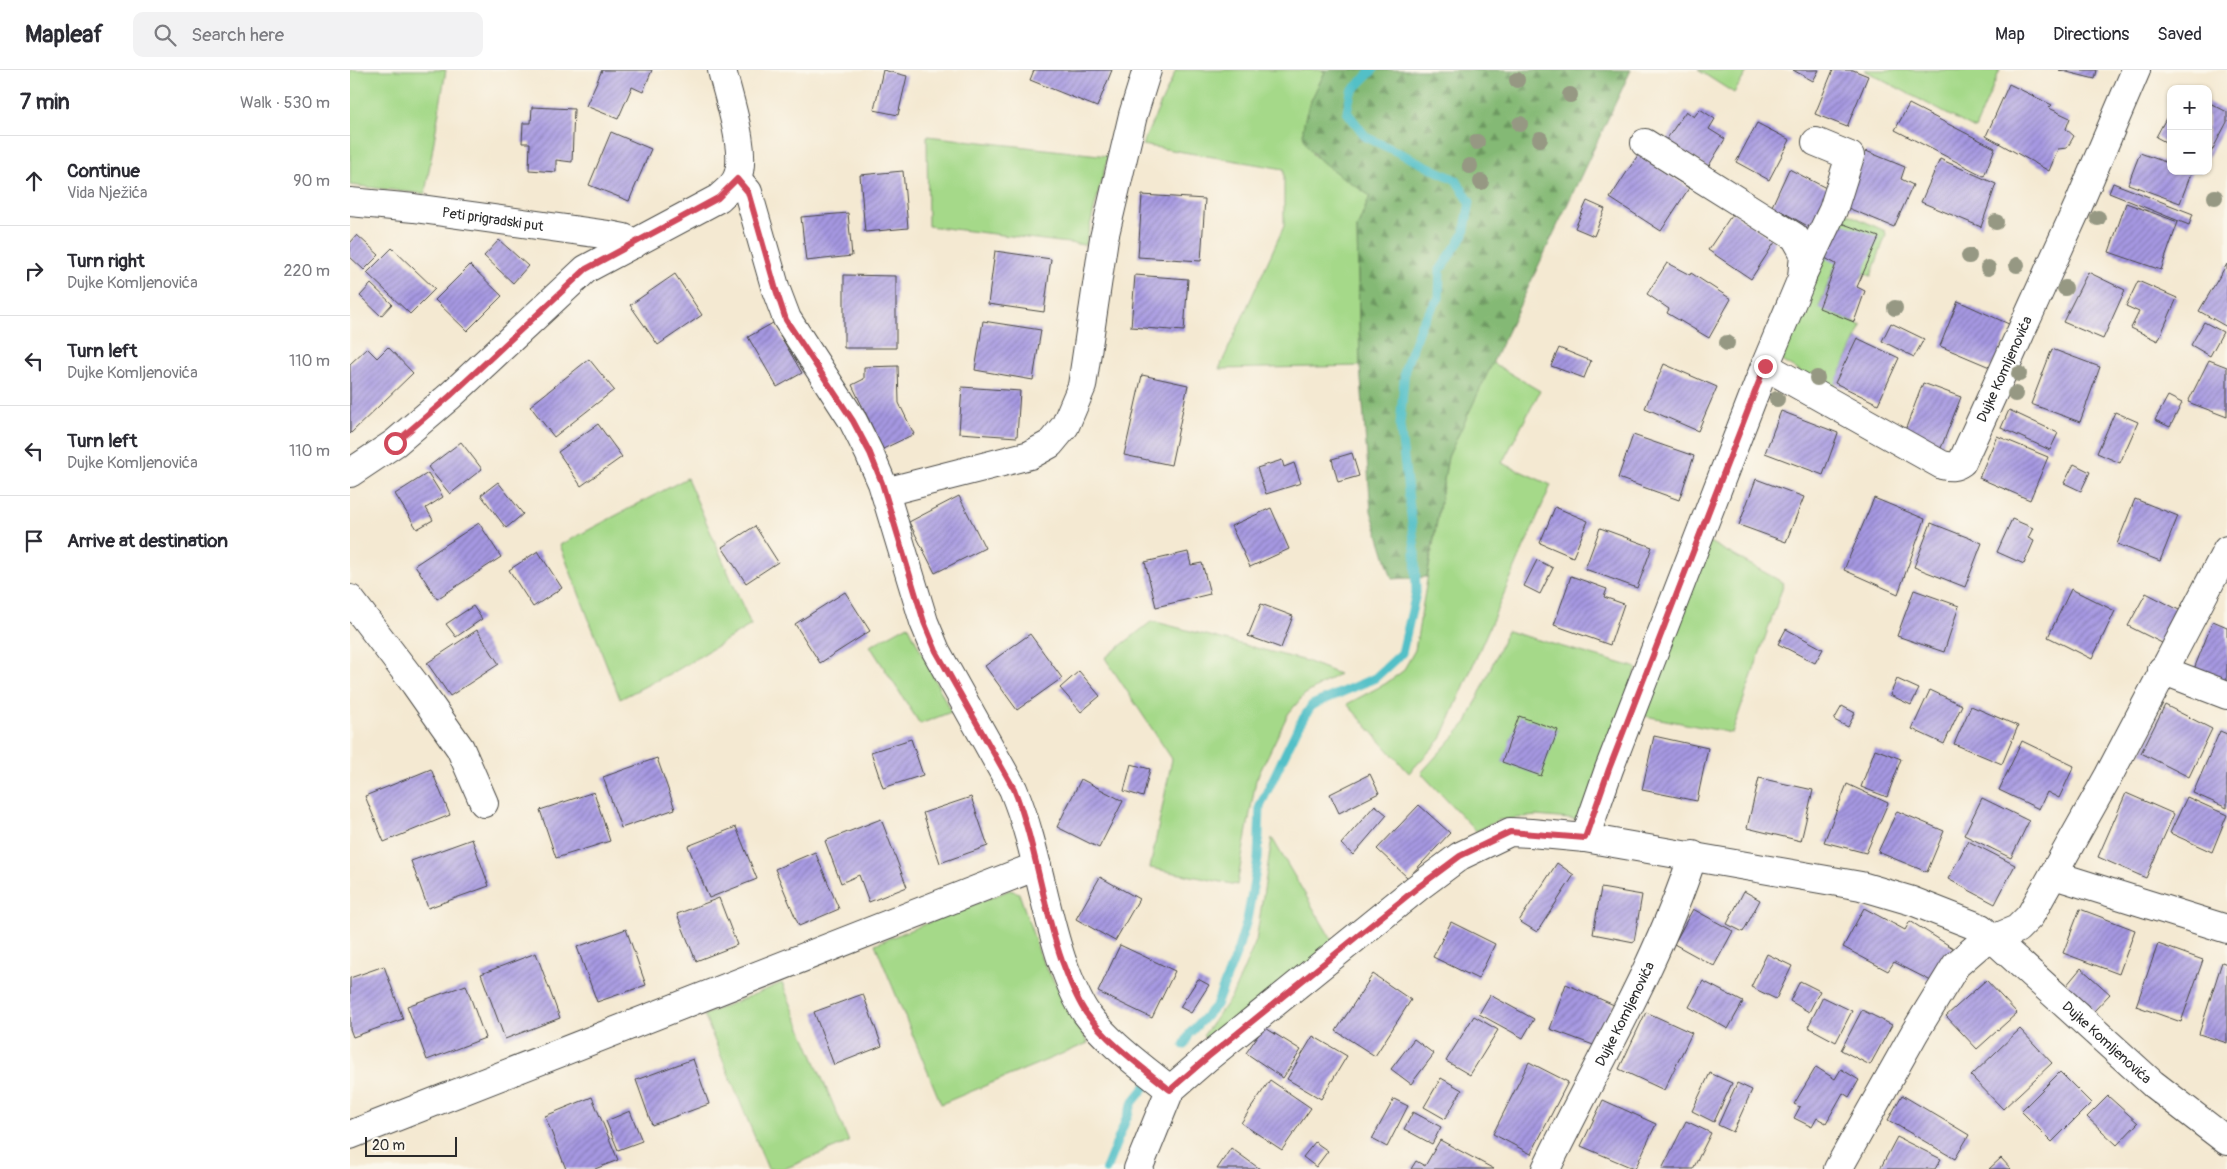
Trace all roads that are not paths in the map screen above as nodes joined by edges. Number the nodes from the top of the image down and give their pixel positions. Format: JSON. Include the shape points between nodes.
{"nodes":[{"id":1,"x":722,"y":70,"type":"edge"},
{"id":2,"x":1147,"y":70,"type":"edge"},
{"id":3,"x":2136,"y":70,"type":"edge"},
{"id":4,"x":1816,"y":142,"type":"dead end"},
{"id":5,"x":1645,"y":143,"type":"dead end"},
{"id":6,"x":737,"y":179,"type":"junction"},
{"id":7,"x":350,"y":202,"type":"edge"},
{"id":8,"x":634,"y":244,"type":"junction"},
{"id":9,"x":1804,"y":271,"type":"junction"},
{"id":10,"x":1765,"y":366,"type":"junction"},
{"id":11,"x":350,"y":472,"type":"edge"},
{"id":12,"x":885,"y":492,"type":"junction"},
{"id":13,"x":2227,"y":550,"type":"edge"},
{"id":14,"x":350,"y":599,"type":"edge"},
{"id":15,"x":2162,"y":670,"type":"junction"},
{"id":16,"x":2227,"y":695,"type":"edge"},
{"id":17,"x":484,"y":803,"type":"dead end"},
{"id":18,"x":1585,"y":838,"type":"junction"},
{"id":19,"x":1693,"y":856,"type":"junction"},
{"id":20,"x":1037,"y":866,"type":"junction"},
{"id":21,"x":2054,"y":875,"type":"junction"},
{"id":22,"x":2227,"y":929,"type":"edge"},
{"id":23,"x":1991,"y":939,"type":"junction"},
{"id":24,"x":1170,"y":1090,"type":"junction"},
{"id":25,"x":350,"y":1135,"type":"edge"},
{"id":26,"x":2227,"y":1142,"type":"edge"},
{"id":27,"x":1138,"y":1169,"type":"edge"},
{"id":28,"x":1546,"y":1169,"type":"edge"},
{"id":29,"x":1838,"y":1169,"type":"edge"}],
"edges":[{"from":1,"to":6,"type":"street","via":[[742,160]]},
{"from":2,"to":12,"type":"street","via":[[1104,238],[1082,386],[1065,426],[1050,444],[1030,455]]},
{"from":3,"to":10,"type":"street","name":"Dujke Komljenovića","via":[[1962,462],[1951,467],[1942,465]]},
{"from":4,"to":9,"type":"street","via":[[1850,156],[1833,210]]},
{"from":5,"to":9,"type":"street","via":[[1795,237],[1804,253]]},
{"from":6,"to":8,"type":"street","via":[[718,198]]},
{"from":6,"to":12,"type":"street","via":[[748,192],[786,320],[853,421]]},
{"from":7,"to":8,"type":"street","name":"Peti prigradski put","via":[[609,235]]},
{"from":8,"to":11,"type":"street","via":[[586,269],[450,396],[395,443]]},
{"from":9,"to":10,"type":"street"},
{"from":10,"to":18,"type":"street"},
{"from":12,"to":20,"type":"street","via":[[933,644],[1014,789]]},
{"from":13,"to":15,"type":"street"},
{"from":14,"to":17,"type":"street","via":[[460,748]]},
{"from":15,"to":16,"type":"street"},
{"from":15,"to":21,"type":"street"},
{"from":18,"to":19,"type":"street","name":"Dujke Komljenovića"},
{"from":18,"to":24,"type":"street","name":"Dujke Komljenovića","via":[[1510,832],[1460,856]]},
{"from":19,"to":23,"type":"street","name":"Dujke Komljenovića","via":[[1887,893],[1981,928]]},
{"from":19,"to":28,"type":"street","name":"Dujke Komljenovića","via":[[1654,956]]},
{"from":20,"to":24,"type":"street","via":[[1052,933],[1073,990],[1086,1012],[1106,1036]]},
{"from":20,"to":25,"type":"street"},
{"from":21,"to":22,"type":"street"},
{"from":21,"to":23,"type":"street","via":[[2030,916],[2017,929]]},
{"from":23,"to":26,"type":"street","name":"Dujke Komljenovića","via":[[2152,1084]]},
{"from":23,"to":29,"type":"street","via":[[1956,965]]},
{"from":24,"to":27,"type":"street","name":"Dujke Komljenovića"}]}
